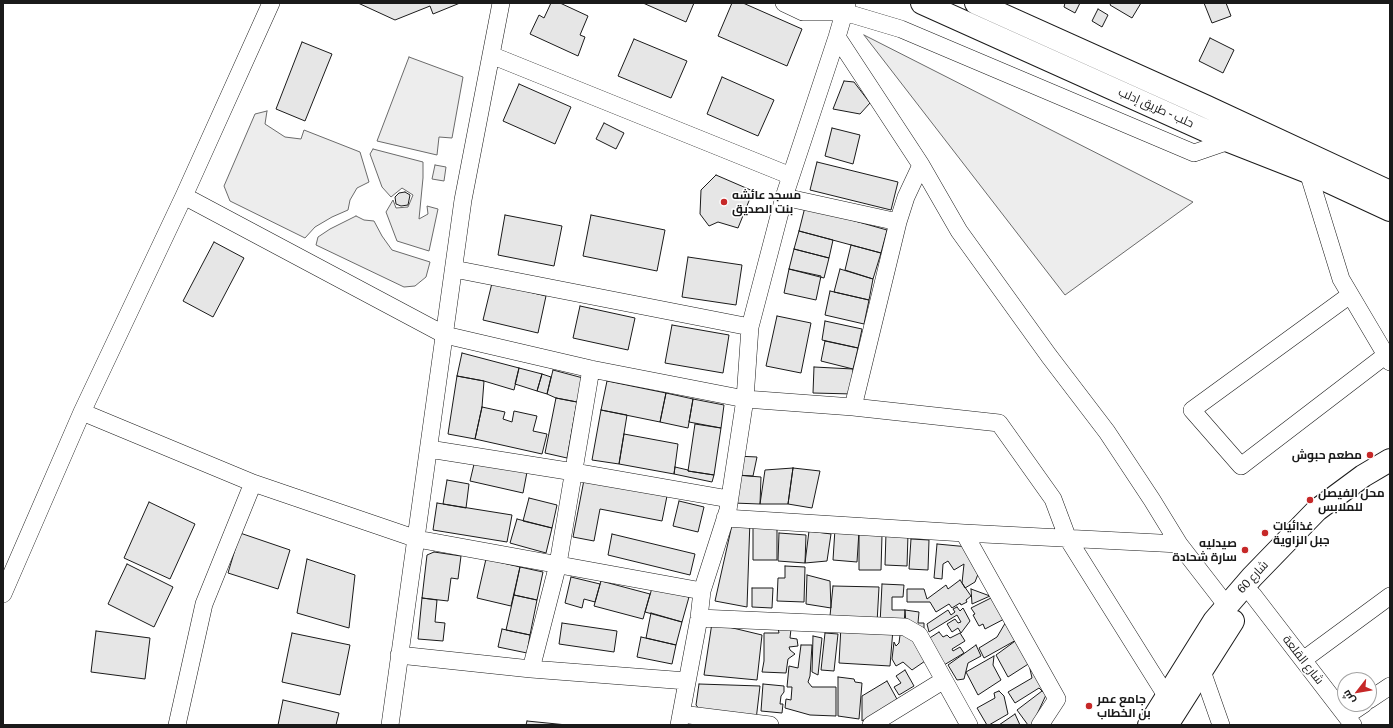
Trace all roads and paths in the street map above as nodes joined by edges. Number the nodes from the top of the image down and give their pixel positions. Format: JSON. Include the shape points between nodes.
{"nodes":[{"id":1,"x":271,"y":3,"type":"edge"},
{"id":2,"x":501,"y":3,"type":"edge"},
{"id":3,"x":784,"y":3,"type":"edge"},
{"id":4,"x":922,"y":3,"type":"edge"},
{"id":5,"x":976,"y":3,"type":"edge"},
{"id":6,"x":845,"y":8,"type":"edge"},
{"id":7,"x":837,"y":37,"type":"junction"},
{"id":8,"x":491,"y":55,"type":"junction"},
{"id":9,"x":1229,"y":141,"type":"junction"},
{"id":10,"x":921,"y":165,"type":"junction"},
{"id":11,"x":1308,"y":172,"type":"junction"},
{"id":12,"x":791,"y":176,"type":"junction"},
{"id":13,"x":1390,"y":192,"type":"edge"},
{"id":14,"x":184,"y":196,"type":"junction"},
{"id":15,"x":784,"y":197,"type":"junction"},
{"id":16,"x":1390,"y":210,"type":"edge"},
{"id":17,"x":898,"y":222,"type":"junction"},
{"id":18,"x":454,"y":269,"type":"junction"},
{"id":19,"x":1350,"y":295,"type":"junction"},
{"id":20,"x":750,"y":327,"type":"junction"},
{"id":21,"x":445,"y":335,"type":"junction"},
{"id":22,"x":1388,"y":358,"type":"edge"},
{"id":23,"x":591,"y":368,"type":"junction"},
{"id":24,"x":744,"y":399,"type":"junction"},
{"id":25,"x":853,"y":407,"type":"junction"},
{"id":26,"x":82,"y":412,"type":"junction"},
{"id":27,"x":428,"y":449,"type":"junction"},
{"id":28,"x":1390,"y":460,"type":"edge"},
{"id":29,"x":574,"y":472,"type":"junction"},
{"id":30,"x":1390,"y":475,"type":"edge"},
{"id":31,"x":253,"y":484,"type":"junction"},
{"id":32,"x":729,"y":500,"type":"junction"},
{"id":33,"x":725,"y":518,"type":"junction"},
{"id":34,"x":964,"y":533,"type":"junction"},
{"id":35,"x":417,"y":539,"type":"junction"},
{"id":36,"x":1068,"y":539,"type":"junction"},
{"id":37,"x":1179,"y":544,"type":"junction"},
{"id":38,"x":558,"y":564,"type":"junction"},
{"id":39,"x":702,"y":591,"type":"junction"},
{"id":40,"x":3,"y":594,"type":"edge"},
{"id":41,"x":1253,"y":595,"type":"junction"},
{"id":42,"x":1390,"y":596,"type":"edge"},
{"id":43,"x":1227,"y":606,"type":"junction"},
{"id":44,"x":699,"y":618,"type":"junction"},
{"id":45,"x":399,"y":655,"type":"junction"},
{"id":46,"x":1303,"y":660,"type":"junction"},
{"id":47,"x":531,"y":669,"type":"junction"},
{"id":48,"x":1202,"y":671,"type":"junction"},
{"id":49,"x":944,"y":680,"type":"junction"},
{"id":50,"x":687,"y":681,"type":"junction"},
{"id":51,"x":1390,"y":686,"type":"edge"},
{"id":52,"x":1377,"y":695,"type":"edge"},
{"id":53,"x":1167,"y":697,"type":"junction"},
{"id":54,"x":1357,"y":712,"type":"edge"},
{"id":55,"x":680,"y":720,"type":"edge"},
{"id":56,"x":1349,"y":721,"type":"edge"},
{"id":57,"x":177,"y":725,"type":"edge"},
{"id":58,"x":390,"y":725,"type":"edge"},
{"id":59,"x":770,"y":725,"type":"edge"},
{"id":60,"x":870,"y":725,"type":"edge"},
{"id":61,"x":969,"y":725,"type":"edge"},
{"id":62,"x":1040,"y":725,"type":"edge"},
{"id":63,"x":1149,"y":725,"type":"edge"},
{"id":64,"x":1167,"y":725,"type":"edge"},
{"id":65,"x":1221,"y":725,"type":"edge"}],
"edges":[{"from":1,"to":14,"type":"street"},
{"from":2,"to":8,"type":"street"},
{"from":3,"to":6,"type":"street","via":[[803,12]]},
{"from":4,"to":9,"type":"main road","name":"حلب - طريق إدلب"},
{"from":5,"to":13,"type":"main road","name":"حلب - طريق إدلب"},
{"from":6,"to":7,"type":"street"},
{"from":6,"to":9,"type":"street","via":[[1194,152]]},
{"from":7,"to":10,"type":"street"},
{"from":7,"to":12,"type":"street"},
{"from":8,"to":12,"type":"street"},
{"from":8,"to":18,"type":"street","via":[[463,200]]},
{"from":9,"to":11,"type":"main road","name":"حلب - طريق إدلب"},
{"from":10,"to":17,"type":"street"},
{"from":10,"to":37,"type":"street","via":[[959,231],[1107,432]]},
{"from":11,"to":16,"type":"main road","name":"حلب - طريق إدلب"},
{"from":11,"to":19,"type":"street","via":[[1341,279]]},
{"from":12,"to":15,"type":"street"},
{"from":14,"to":21,"type":"street"},
{"from":14,"to":26,"type":"street"},
{"from":15,"to":17,"type":"street"},
{"from":15,"to":20,"type":"street"},
{"from":17,"to":25,"type":"street"},
{"from":18,"to":20,"type":"street"},
{"from":18,"to":21,"type":"street"},
{"from":19,"to":22,"type":"street"},
{"from":19,"to":22,"type":"street","via":[[1192,410],[1241,466]]},
{"from":20,"to":24,"type":"street"},
{"from":21,"to":23,"type":"street"},
{"from":21,"to":27,"type":"street"},
{"from":23,"to":24,"type":"street"},
{"from":23,"to":29,"type":"street"},
{"from":24,"to":25,"type":"street"},
{"from":24,"to":32,"type":"street"},
{"from":25,"to":36,"type":"street","via":[[999,423],[1053,499]]},
{"from":26,"to":31,"type":"street"},
{"from":26,"to":40,"type":"street"},
{"from":27,"to":29,"type":"street"},
{"from":27,"to":35,"type":"street"},
{"from":28,"to":43,"type":"main road","name":"شارع 60","via":[[1363,476],[1317,510]]},
{"from":29,"to":32,"type":"street"},
{"from":29,"to":38,"type":"street"},
{"from":30,"to":41,"type":"main road","name":"شارع 60","via":[[1352,500],[1328,520]]},
{"from":31,"to":35,"type":"street"},
{"from":31,"to":57,"type":"street","via":[[204,604]]},
{"from":32,"to":33,"type":"street"},
{"from":33,"to":34,"type":"street"},
{"from":33,"to":39,"type":"street"},
{"from":34,"to":36,"type":"street"},
{"from":34,"to":62,"type":"street","via":[[1057,698]]},
{"from":35,"to":38,"type":"street"},
{"from":35,"to":45,"type":"street"},
{"from":36,"to":37,"type":"street"},
{"from":36,"to":53,"type":"street"},
{"from":37,"to":43,"type":"street"},
{"from":38,"to":39,"type":"street"},
{"from":38,"to":47,"type":"street"},
{"from":39,"to":44,"type":"street"},
{"from":41,"to":46,"type":"street","name":"شارع القلعة"},
{"from":41,"to":48,"type":"main road","name":"شارع 60","via":[[1227,629]]},
{"from":42,"to":46,"type":"street"},
{"from":43,"to":53,"type":"main road","name":"شارع 60","via":[[1214,621]]},
{"from":44,"to":49,"type":"street","via":[[905,627],[919,634]]},
{"from":44,"to":50,"type":"street"},
{"from":45,"to":47,"type":"street"},
{"from":45,"to":58,"type":"street"},
{"from":46,"to":56,"type":"street","name":"شارع القلعة"},
{"from":47,"to":50,"type":"street"},
{"from":48,"to":64,"type":"main road","name":"شارع 60"},
{"from":48,"to":65,"type":"street"},
{"from":49,"to":60,"type":"street"},
{"from":49,"to":61,"type":"street"},
{"from":50,"to":55,"type":"street"},
{"from":51,"to":52,"type":"street"},
{"from":53,"to":63,"type":"main road","name":"شارع 60"},
{"from":54,"to":56,"type":"street"},
{"from":55,"to":59,"type":"street"}]}
